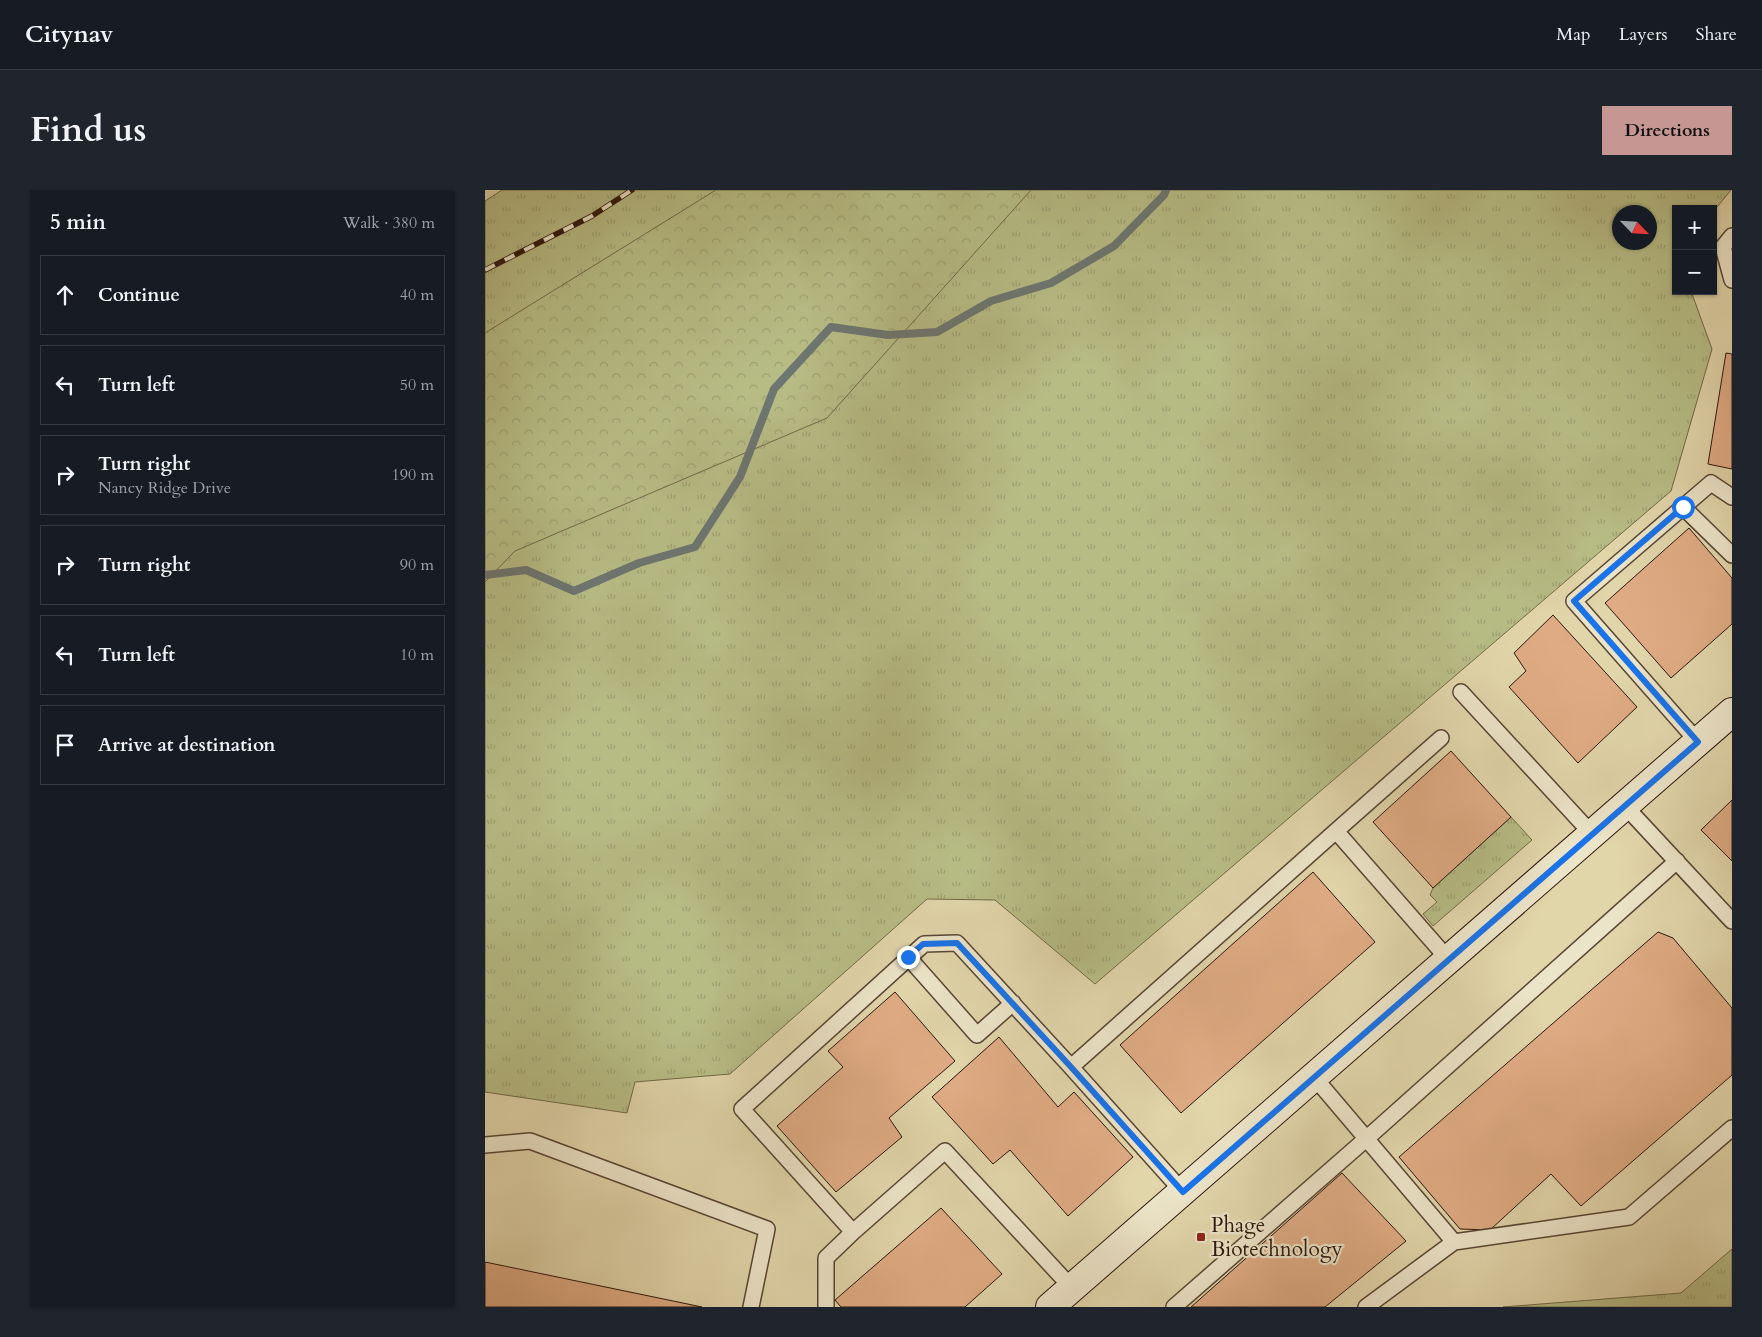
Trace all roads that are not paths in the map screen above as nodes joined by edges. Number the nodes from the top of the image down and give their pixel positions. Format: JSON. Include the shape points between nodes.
{"nodes":[{"id":1,"x":1732,"y":236,"type":"edge"},
{"id":2,"x":1732,"y":280,"type":"edge"},
{"id":3,"x":1732,"y":497,"type":"edge"},
{"id":4,"x":1683,"y":507,"type":"junction"},
{"id":5,"x":1732,"y":555,"type":"edge"},
{"id":6,"x":1461,"y":692,"type":"dead end"},
{"id":7,"x":1732,"y":712,"type":"edge"},
{"id":8,"x":1441,"y":738,"type":"dead end"},
{"id":9,"x":1698,"y":742,"type":"junction"},
{"id":10,"x":1625,"y":806,"type":"junction"},
{"id":11,"x":1336,"y":831,"type":"junction"},
{"id":12,"x":1592,"y":834,"type":"junction"},
{"id":13,"x":1677,"y":862,"type":"junction"},
{"id":14,"x":1732,"y":921,"type":"edge"},
{"id":15,"x":908,"y":957,"type":"junction"},
{"id":16,"x":1447,"y":959,"type":"junction"},
{"id":17,"x":1013,"y":1004,"type":"junction"},
{"id":18,"x":1071,"y":1067,"type":"junction"},
{"id":19,"x":1314,"y":1077,"type":"junction"},
{"id":20,"x":1732,"y":1128,"type":"edge"},
{"id":21,"x":1366,"y":1139,"type":"junction"},
{"id":22,"x":485,"y":1144,"type":"edge"},
{"id":23,"x":1183,"y":1192,"type":"junction"},
{"id":24,"x":853,"y":1232,"type":"junction"},
{"id":25,"x":1454,"y":1242,"type":"junction"},
{"id":26,"x":1064,"y":1300,"type":"edge"},
{"id":27,"x":751,"y":1307,"type":"edge"},
{"id":28,"x":826,"y":1307,"type":"edge"},
{"id":29,"x":1174,"y":1307,"type":"edge"},
{"id":30,"x":1366,"y":1307,"type":"edge"}],
"edges":[{"from":1,"to":2,"type":"lane","via":[[1723,247]]},
{"from":3,"to":4,"type":"lane","via":[[1711,484]]},
{"from":4,"to":5,"type":"lane"},
{"from":4,"to":9,"type":"lane","via":[[1574,601]]},
{"from":6,"to":12,"type":"lane"},
{"from":7,"to":9,"type":"street"},
{"from":8,"to":11,"type":"lane"},
{"from":9,"to":10,"type":"street"},
{"from":10,"to":12,"type":"street"},
{"from":10,"to":13,"type":"lane"},
{"from":11,"to":16,"type":"lane"},
{"from":11,"to":18,"type":"lane"},
{"from":12,"to":16,"type":"street"},
{"from":13,"to":14,"type":"lane"},
{"from":13,"to":21,"type":"lane"},
{"from":15,"to":17,"type":"lane","via":[[923,944],[957,943]]},
{"from":15,"to":17,"type":"lane","via":[[977,1035]]},
{"from":15,"to":24,"type":"lane","via":[[741,1109]]},
{"from":16,"to":19,"type":"street"},
{"from":17,"to":18,"type":"lane"},
{"from":18,"to":23,"type":"lane"},
{"from":19,"to":21,"type":"lane"},
{"from":19,"to":23,"type":"street"},
{"from":20,"to":25,"type":"lane","via":[[1629,1217]]},
{"from":21,"to":25,"type":"lane"},
{"from":21,"to":29,"type":"lane"},
{"from":22,"to":27,"type":"lane","via":[[530,1141],[767,1229]]},
{"from":23,"to":26,"type":"street"},
{"from":24,"to":26,"type":"lane","via":[[945,1151]]},
{"from":24,"to":28,"type":"lane","via":[[826,1258]]},
{"from":25,"to":30,"type":"lane"}]}
